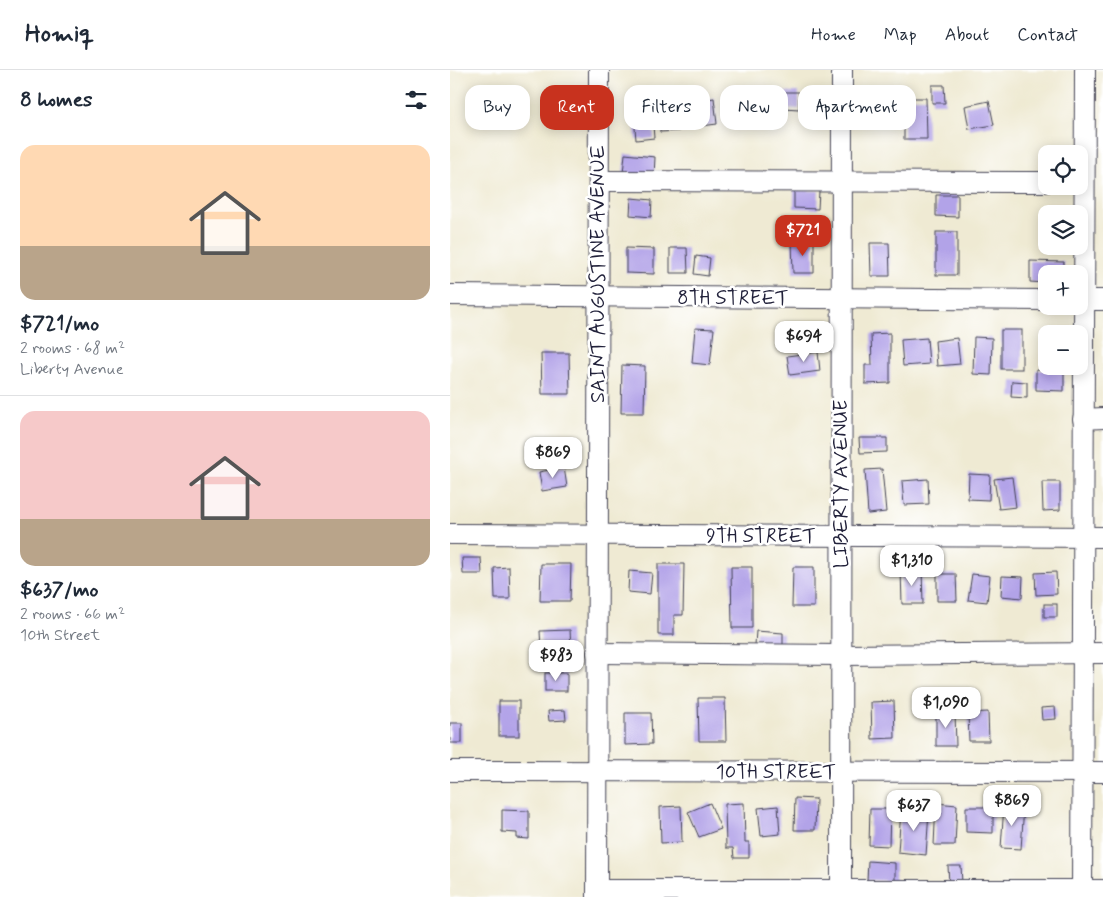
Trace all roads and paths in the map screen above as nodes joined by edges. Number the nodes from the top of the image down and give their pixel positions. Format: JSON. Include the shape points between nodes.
{"nodes":[{"id":1,"x":599,"y":70,"type":"edge"},
{"id":2,"x":842,"y":70,"type":"edge"},
{"id":3,"x":1085,"y":70,"type":"edge"},
{"id":4,"x":842,"y":180,"type":"junction"},
{"id":5,"x":599,"y":181,"type":"junction"},
{"id":6,"x":1038,"y":182,"type":"edge"},
{"id":7,"x":1089,"y":182,"type":"edge"},
{"id":8,"x":1083,"y":265,"type":"edge"},
{"id":9,"x":450,"y":295,"type":"edge"},
{"id":10,"x":598,"y":297,"type":"junction"},
{"id":11,"x":842,"y":298,"type":"junction"},
{"id":12,"x":1038,"y":300,"type":"edge"},
{"id":13,"x":1088,"y":300,"type":"edge"},
{"id":14,"x":1103,"y":300,"type":"edge"},
{"id":15,"x":1081,"y":315,"type":"edge"},
{"id":16,"x":1103,"y":418,"type":"edge"},
{"id":17,"x":1083,"y":419,"type":"junction"},
{"id":18,"x":450,"y":534,"type":"edge"},
{"id":19,"x":598,"y":535,"type":"junction"},
{"id":20,"x":841,"y":536,"type":"junction"},
{"id":21,"x":1083,"y":537,"type":"junction"},
{"id":22,"x":1103,"y":538,"type":"edge"},
{"id":23,"x":597,"y":653,"type":"junction"},
{"id":24,"x":1082,"y":653,"type":"junction"},
{"id":25,"x":1103,"y":653,"type":"edge"},
{"id":26,"x":841,"y":655,"type":"junction"},
{"id":27,"x":450,"y":771,"type":"edge"},
{"id":28,"x":597,"y":771,"type":"junction"},
{"id":29,"x":841,"y":772,"type":"junction"},
{"id":30,"x":1082,"y":772,"type":"junction"},
{"id":31,"x":1103,"y":772,"type":"edge"},
{"id":32,"x":1103,"y":890,"type":"edge"},
{"id":33,"x":1082,"y":893,"type":"edge"},
{"id":34,"x":597,"y":894,"type":"edge"},
{"id":35,"x":840,"y":894,"type":"edge"}],
"edges":[{"from":1,"to":5,"type":"street","name":"SAINT AUGUSTINE AVENUE"},
{"from":2,"to":4,"type":"street","name":"LIBERTY AVENUE"},
{"from":3,"to":7,"type":"street"},
{"from":4,"to":5,"type":"street"},
{"from":4,"to":6,"type":"street"},
{"from":4,"to":11,"type":"street","name":"LIBERTY AVENUE"},
{"from":5,"to":10,"type":"street","name":"SAINT AUGUSTINE AVENUE"},
{"from":7,"to":8,"type":"street"},
{"from":9,"to":10,"type":"street","name":"8TH STREET"},
{"from":10,"to":11,"type":"street","name":"8TH STREET"},
{"from":10,"to":19,"type":"street","name":"SAINT AUGUSTINE AVENUE"},
{"from":11,"to":12,"type":"street","name":"8TH STREET"},
{"from":11,"to":20,"type":"street","name":"LIBERTY AVENUE"},
{"from":13,"to":14,"type":"street"},
{"from":15,"to":17,"type":"street"},
{"from":16,"to":17,"type":"street"},
{"from":17,"to":21,"type":"street"},
{"from":18,"to":19,"type":"street","name":"9TH STREET"},
{"from":19,"to":20,"type":"street","name":"9TH STREET"},
{"from":19,"to":23,"type":"street","name":"SAINT AUGUSTINE AVENUE"},
{"from":20,"to":21,"type":"street","name":"9TH STREET"},
{"from":20,"to":26,"type":"street","name":"LIBERTY AVENUE"},
{"from":21,"to":22,"type":"street","name":"9TH STREET"},
{"from":21,"to":24,"type":"street"},
{"from":23,"to":26,"type":"street"},
{"from":23,"to":28,"type":"street","name":"SAINT AUGUSTINE AVENUE"},
{"from":24,"to":25,"type":"street"},
{"from":24,"to":26,"type":"street"},
{"from":24,"to":30,"type":"street"},
{"from":26,"to":29,"type":"street","name":"LIBERTY AVENUE"},
{"from":27,"to":28,"type":"street","name":"10TH STREET"},
{"from":28,"to":29,"type":"street","name":"10TH STREET"},
{"from":28,"to":34,"type":"street","name":"SAINT AUGUSTINE AVENUE"},
{"from":29,"to":30,"type":"street","name":"10TH STREET"},
{"from":29,"to":35,"type":"street","name":"LIBERTY AVENUE"},
{"from":30,"to":31,"type":"street","name":"10TH STREET"},
{"from":30,"to":33,"type":"street"},
{"from":32,"to":33,"type":"street"},
{"from":33,"to":35,"type":"street"},
{"from":34,"to":35,"type":"street"}]}
